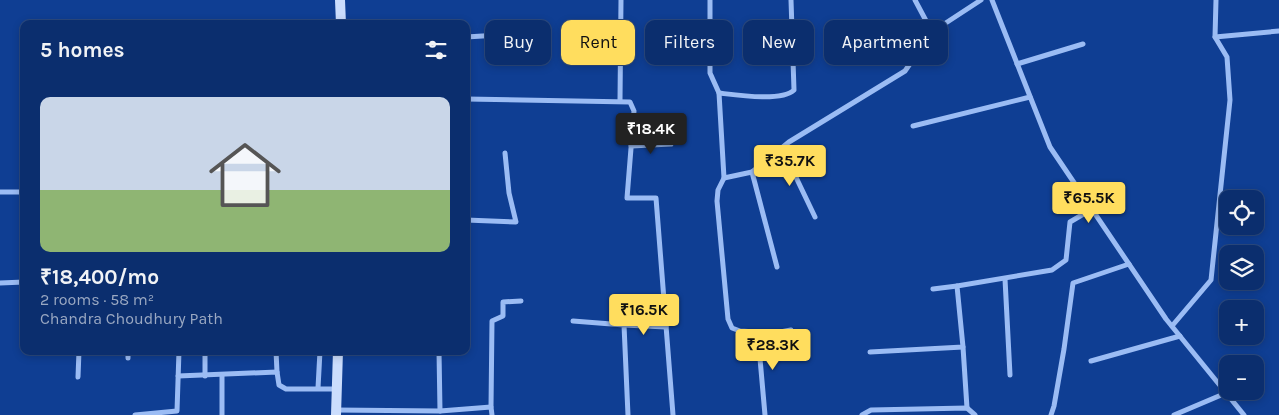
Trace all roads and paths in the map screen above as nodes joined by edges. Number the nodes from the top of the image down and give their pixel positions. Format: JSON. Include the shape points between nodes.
{"nodes":[{"id":1,"x":340,"y":0,"type":"edge"},
{"id":2,"x":621,"y":0,"type":"edge"},
{"id":3,"x":710,"y":0,"type":"edge"},
{"id":4,"x":791,"y":0,"type":"edge"},
{"id":5,"x":915,"y":0,"type":"edge"},
{"id":6,"x":982,"y":0,"type":"edge"},
{"id":7,"x":992,"y":0,"type":"edge"},
{"id":8,"x":1216,"y":0,"type":"edge"},
{"id":9,"x":341,"y":20,"type":"edge"},
{"id":10,"x":926,"y":20,"type":"edge"},
{"id":11,"x":948,"y":22,"type":"edge"},
{"id":12,"x":1279,"y":31,"type":"edge"},
{"id":13,"x":485,"y":36,"type":"edge"},
{"id":14,"x":470,"y":37,"type":"edge"},
{"id":15,"x":1216,"y":37,"type":"junction"},
{"id":16,"x":1083,"y":44,"type":"dead end"},
{"id":17,"x":1017,"y":64,"type":"junction"},
{"id":18,"x":909,"y":65,"type":"edge"},
{"id":19,"x":720,"y":94,"type":"junction"},
{"id":20,"x":1030,"y":97,"type":"junction"},
{"id":21,"x":470,"y":99,"type":"edge"},
{"id":22,"x":620,"y":100,"type":"junction"},
{"id":23,"x":913,"y":126,"type":"dead end"},
{"id":24,"x":671,"y":144,"type":"dead end"},
{"id":25,"x":631,"y":146,"type":"junction"},
{"id":26,"x":782,"y":148,"type":"junction"},
{"id":27,"x":505,"y":153,"type":"dead end"},
{"id":28,"x":752,"y":172,"type":"junction"},
{"id":29,"x":724,"y":178,"type":"junction"},
{"id":30,"x":0,"y":192,"type":"edge"},
{"id":31,"x":20,"y":192,"type":"edge"},
{"id":32,"x":1092,"y":209,"type":"junction"},
{"id":33,"x":815,"y":216,"type":"dead end"},
{"id":34,"x":470,"y":220,"type":"edge"},
{"id":35,"x":1128,"y":264,"type":"junction"},
{"id":36,"x":777,"y":267,"type":"dead end"},
{"id":37,"x":1005,"y":279,"type":"junction"},
{"id":38,"x":20,"y":282,"type":"edge"},
{"id":39,"x":0,"y":283,"type":"edge"},
{"id":40,"x":957,"y":286,"type":"junction"},
{"id":41,"x":933,"y":289,"type":"dead end"},
{"id":42,"x":521,"y":302,"type":"dead end"},
{"id":43,"x":573,"y":321,"type":"dead end"},
{"id":44,"x":624,"y":325,"type":"junction"},
{"id":45,"x":1172,"y":326,"type":"junction"},
{"id":46,"x":666,"y":328,"type":"junction"},
{"id":47,"x":791,"y":330,"type":"dead end"},
{"id":48,"x":758,"y":336,"type":"junction"},
{"id":49,"x":1180,"y":336,"type":"junction"},
{"id":50,"x":963,"y":347,"type":"junction"},
{"id":51,"x":870,"y":352,"type":"dead end"},
{"id":52,"x":79,"y":355,"type":"edge"},
{"id":53,"x":179,"y":355,"type":"edge"},
{"id":54,"x":205,"y":355,"type":"edge"},
{"id":55,"x":276,"y":355,"type":"edge"},
{"id":56,"x":320,"y":355,"type":"edge"},
{"id":57,"x":338,"y":355,"type":"edge"},
{"id":58,"x":439,"y":355,"type":"edge"},
{"id":59,"x":1091,"y":361,"type":"dead end"},
{"id":60,"x":277,"y":372,"type":"junction"},
{"id":61,"x":178,"y":376,"type":"junction"},
{"id":62,"x":205,"y":376,"type":"junction"},
{"id":63,"x":222,"y":376,"type":"junction"},
{"id":64,"x":1010,"y":376,"type":"dead end"},
{"id":65,"x":78,"y":378,"type":"dead end"},
{"id":66,"x":1219,"y":384,"type":"edge"},
{"id":67,"x":318,"y":388,"type":"junction"},
{"id":68,"x":337,"y":389,"type":"junction"},
{"id":69,"x":1219,"y":396,"type":"edge"},
{"id":70,"x":1232,"y":400,"type":"edge"},
{"id":71,"x":491,"y":407,"type":"junction"},
{"id":72,"x":967,"y":408,"type":"junction"},
{"id":73,"x":440,"y":411,"type":"junction"},
{"id":74,"x":336,"y":412,"type":"edge"},
{"id":75,"x":912,"y":412,"type":"edge"},
{"id":76,"x":177,"y":413,"type":"edge"},
{"id":77,"x":135,"y":415,"type":"edge"},
{"id":78,"x":222,"y":415,"type":"edge"},
{"id":79,"x":492,"y":415,"type":"edge"},
{"id":80,"x":628,"y":415,"type":"edge"},
{"id":81,"x":672,"y":415,"type":"edge"},
{"id":82,"x":765,"y":415,"type":"edge"},
{"id":83,"x":862,"y":415,"type":"edge"},
{"id":84,"x":975,"y":415,"type":"edge"},
{"id":85,"x":1051,"y":415,"type":"edge"},
{"id":86,"x":1174,"y":415,"type":"edge"},
{"id":87,"x":1244,"y":415,"type":"edge"}],
"edges":[{"from":1,"to":9,"type":"street"},
{"from":2,"to":22,"type":"street"},
{"from":3,"to":19,"type":"street","via":[[710,74]]},
{"from":4,"to":19,"type":"street","via":[[794,90],[784,95],[755,97]]},
{"from":5,"to":10,"type":"street"},
{"from":6,"to":11,"type":"street"},
{"from":7,"to":17,"type":"street"},
{"from":8,"to":15,"type":"street"},
{"from":12,"to":15,"type":"street"},
{"from":13,"to":14,"type":"street"},
{"from":15,"to":45,"type":"street","via":[[1227,57],[1230,100],[1211,280]]},
{"from":16,"to":17,"type":"street"},
{"from":17,"to":20,"type":"street"},
{"from":18,"to":26,"type":"street","via":[[905,71]]},
{"from":19,"to":29,"type":"street"},
{"from":20,"to":23,"type":"street"},
{"from":20,"to":32,"type":"street","via":[[1050,148]]},
{"from":21,"to":22,"type":"street"},
{"from":22,"to":25,"type":"street","via":[[630,102],[634,111]]},
{"from":24,"to":25,"type":"street"},
{"from":25,"to":46,"type":"street","via":[[627,198],[656,198]]},
{"from":26,"to":28,"type":"street"},
{"from":26,"to":33,"type":"street"},
{"from":27,"to":34,"type":"street","via":[[516,222]]},
{"from":28,"to":29,"type":"street"},
{"from":28,"to":36,"type":"street"},
{"from":29,"to":48,"type":"street","via":[[717,201],[728,319],[732,328],[756,332]]},
{"from":30,"to":31,"type":"street"},
{"from":32,"to":35,"type":"street"},
{"from":32,"to":37,"type":"street","via":[[1070,222],[1066,260],[1052,270]]},
{"from":35,"to":45,"type":"street"},
{"from":35,"to":85,"type":"street","via":[[1073,283]]},
{"from":37,"to":40,"type":"street"},
{"from":37,"to":64,"type":"street"},
{"from":38,"to":39,"type":"street"},
{"from":40,"to":41,"type":"street"},
{"from":40,"to":50,"type":"street"},
{"from":42,"to":71,"type":"street","via":[[503,302],[503,316],[492,321]]},
{"from":43,"to":44,"type":"street"},
{"from":44,"to":46,"type":"street"},
{"from":44,"to":80,"type":"street"},
{"from":45,"to":49,"type":"street"},
{"from":46,"to":81,"type":"street"},
{"from":47,"to":48,"type":"street"},
{"from":48,"to":82,"type":"street"},
{"from":49,"to":59,"type":"street"},
{"from":49,"to":66,"type":"street"},
{"from":50,"to":51,"type":"street"},
{"from":50,"to":72,"type":"street"},
{"from":52,"to":65,"type":"street"},
{"from":53,"to":61,"type":"street"},
{"from":54,"to":62,"type":"street"},
{"from":55,"to":60,"type":"street"},
{"from":56,"to":67,"type":"street"},
{"from":57,"to":68,"type":"street"},
{"from":58,"to":73,"type":"street"},
{"from":60,"to":63,"type":"street"},
{"from":60,"to":67,"type":"street","via":[[279,385],[286,388]]},
{"from":61,"to":62,"type":"street"},
{"from":61,"to":76,"type":"street"},
{"from":62,"to":63,"type":"street"},
{"from":63,"to":78,"type":"street"},
{"from":67,"to":68,"type":"street"},
{"from":68,"to":74,"type":"street"},
{"from":69,"to":86,"type":"street"},
{"from":70,"to":87,"type":"street"},
{"from":71,"to":73,"type":"street"},
{"from":71,"to":79,"type":"street"},
{"from":72,"to":75,"type":"street"},
{"from":72,"to":84,"type":"street"},
{"from":73,"to":74,"type":"street"},
{"from":75,"to":83,"type":"street","via":[[871,410]]},
{"from":76,"to":77,"type":"street"}]}
